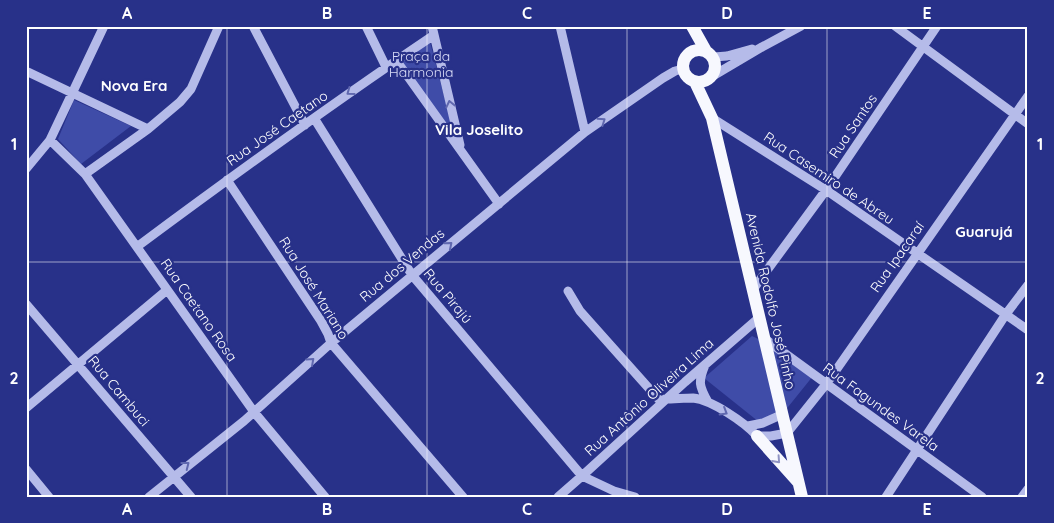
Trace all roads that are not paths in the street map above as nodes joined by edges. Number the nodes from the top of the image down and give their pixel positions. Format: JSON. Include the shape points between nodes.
{"nodes":[{"id":1,"x":104,"y":26,"type":"edge"},
{"id":2,"x":219,"y":26,"type":"edge"},
{"id":3,"x":253,"y":26,"type":"edge"},
{"id":4,"x":366,"y":26,"type":"edge"},
{"id":5,"x":560,"y":26,"type":"edge"},
{"id":6,"x":687,"y":26,"type":"edge"},
{"id":7,"x":692,"y":26,"type":"edge"},
{"id":8,"x":801,"y":26,"type":"edge"},
{"id":9,"x":895,"y":26,"type":"edge"},
{"id":10,"x":937,"y":26,"type":"edge"},
{"id":11,"x":433,"y":31,"type":"edge"},
{"id":12,"x":762,"y":47,"type":"junction"},
{"id":13,"x":924,"y":47,"type":"junction"},
{"id":14,"x":688,"y":53,"type":"junction"},
{"id":15,"x":710,"y":54,"type":"junction"},
{"id":16,"x":396,"y":60,"type":"junction"},
{"id":17,"x":386,"y":67,"type":"junction"},
{"id":18,"x":683,"y":69,"type":"junction"},
{"id":19,"x":28,"y":72,"type":"dead end"},
{"id":20,"x":710,"y":78,"type":"junction"},
{"id":21,"x":695,"y":82,"type":"junction"},
{"id":22,"x":72,"y":93,"type":"junction"},
{"id":23,"x":1028,"y":96,"type":"edge"},
{"id":24,"x":1014,"y":114,"type":"junction"},
{"id":25,"x":712,"y":115,"type":"junction"},
{"id":26,"x":314,"y":118,"type":"junction"},
{"id":27,"x":1028,"y":124,"type":"edge"},
{"id":28,"x":305,"y":125,"type":"junction"},
{"id":29,"x":148,"y":129,"type":"junction"},
{"id":30,"x":585,"y":132,"type":"junction"},
{"id":31,"x":50,"y":140,"type":"junction"},
{"id":32,"x":462,"y":151,"type":"junction"},
{"id":33,"x":26,"y":169,"type":"edge"},
{"id":34,"x":85,"y":174,"type":"junction"},
{"id":35,"x":227,"y":180,"type":"junction"},
{"id":36,"x":826,"y":190,"type":"junction"},
{"id":37,"x":499,"y":204,"type":"junction"},
{"id":38,"x":138,"y":246,"type":"junction"},
{"id":39,"x":916,"y":254,"type":"junction"},
{"id":40,"x":412,"y":275,"type":"junction"},
{"id":41,"x":1028,"y":285,"type":"edge"},
{"id":42,"x":754,"y":288,"type":"junction"},
{"id":43,"x":167,"y":290,"type":"junction"},
{"id":44,"x":568,"y":290,"type":"dead end"},
{"id":45,"x":26,"y":304,"type":"edge"},
{"id":46,"x":1006,"y":314,"type":"junction"},
{"id":47,"x":760,"y":317,"type":"junction"},
{"id":48,"x":1028,"y":330,"type":"edge"},
{"id":49,"x":765,"y":339,"type":"junction"},
{"id":50,"x":330,"y":343,"type":"junction"},
{"id":51,"x":707,"y":362,"type":"junction"},
{"id":52,"x":79,"y":365,"type":"junction"},
{"id":53,"x":826,"y":384,"type":"junction"},
{"id":54,"x":663,"y":401,"type":"junction"},
{"id":55,"x":708,"y":402,"type":"junction"},
{"id":56,"x":26,"y":408,"type":"edge"},
{"id":57,"x":254,"y":412,"type":"junction"},
{"id":58,"x":783,"y":414,"type":"junction"},
{"id":59,"x":748,"y":426,"type":"junction"},
{"id":60,"x":787,"y":433,"type":"junction"},
{"id":61,"x":756,"y":436,"type":"junction"},
{"id":62,"x":918,"y":450,"type":"junction"},
{"id":63,"x":26,"y":469,"type":"edge"},
{"id":64,"x":173,"y":476,"type":"junction"},
{"id":65,"x":582,"y":476,"type":"junction"},
{"id":66,"x":799,"y":483,"type":"junction"},
{"id":67,"x":1028,"y":489,"type":"edge"},
{"id":68,"x":49,"y":497,"type":"edge"},
{"id":69,"x":149,"y":497,"type":"edge"},
{"id":70,"x":191,"y":497,"type":"edge"},
{"id":71,"x":324,"y":497,"type":"edge"},
{"id":72,"x":463,"y":497,"type":"edge"},
{"id":73,"x":558,"y":497,"type":"edge"},
{"id":74,"x":635,"y":497,"type":"edge"},
{"id":75,"x":802,"y":497,"type":"edge"},
{"id":76,"x":886,"y":497,"type":"edge"},
{"id":77,"x":982,"y":497,"type":"edge"},
{"id":78,"x":1022,"y":497,"type":"edge"}],
"edges":[{"from":1,"to":22,"type":"street"},
{"from":2,"to":29,"type":"street","via":[[191,89]]},
{"from":3,"to":28,"type":"street"},
{"from":4,"to":17,"type":"street"},
{"from":5,"to":30,"type":"street"},
{"from":6,"to":14,"type":"main road"},
{"from":7,"to":15,"type":"main road"},
{"from":8,"to":12,"type":"street"},
{"from":9,"to":13,"type":"street"},
{"from":10,"to":13,"type":"street","name":"Rua Santos"},
{"from":11,"to":16,"type":"street","name":"Rua José Caetano"},
{"from":32,"to":11,"type":"street","one_way":true},
{"from":12,"to":15,"type":"street","via":[[727,56]]},
{"from":12,"to":20,"type":"street"},
{"from":13,"to":24,"type":"street"},
{"from":13,"to":36,"type":"street","name":"Rua Santos"},
{"from":14,"to":15,"type":"main road","via":[[697,49]]},
{"from":14,"to":18,"type":"main road"},
{"from":15,"to":20,"type":"main road","via":[[716,69]]},
{"from":16,"to":17,"type":"street","name":"Rua José Caetano"},
{"from":16,"to":32,"type":"street"},
{"from":17,"to":26,"type":"street","name":"Rua José Caetano","one_way":true},
{"from":18,"to":21,"type":"main road"},
{"from":30,"to":18,"type":"street","name":"Rua dos Vendas","one_way":true,"via":[[663,78]]},
{"from":19,"to":22,"type":"street"},
{"from":20,"to":21,"type":"main road"},
{"from":20,"to":25,"type":"main road"},
{"from":21,"to":25,"type":"main road"},
{"from":22,"to":29,"type":"street"},
{"from":22,"to":31,"type":"street"},
{"from":23,"to":24,"type":"street","name":"Rua Ipacaraí"},
{"from":24,"to":27,"type":"street"},
{"from":24,"to":39,"type":"street","name":"Rua Ipacaraí"},
{"from":25,"to":36,"type":"street","name":"Rua Casemiro de Abreu"},
{"from":25,"to":42,"type":"main road","name":"Avenida Rodolfo José Pinho"},
{"from":26,"to":28,"type":"street","name":"Rua José Caetano"},
{"from":26,"to":40,"type":"street","name":"Rua Pirajú"},
{"from":28,"to":35,"type":"street","name":"Rua José Caetano"},
{"from":29,"to":34,"type":"street"},
{"from":30,"to":37,"type":"street","name":"Rua dos Vendas"},
{"from":31,"to":33,"type":"street"},
{"from":31,"to":34,"type":"street","name":"Rua Caetano Rosa"},
{"from":32,"to":37,"type":"street"},
{"from":34,"to":38,"type":"street","name":"Rua Caetano Rosa"},
{"from":35,"to":38,"type":"street","name":"Rua José Caetano"},
{"from":35,"to":50,"type":"street","name":"Rua José Mariano","via":[[321,321]]},
{"from":36,"to":39,"type":"street","name":"Rua Casemiro de Abreu"},
{"from":36,"to":42,"type":"street","name":"Rua Santos"},
{"from":40,"to":37,"type":"street","name":"Rua dos Vendas","one_way":true},
{"from":38,"to":43,"type":"street","name":"Rua Caetano Rosa"},
{"from":39,"to":46,"type":"street","name":"Rua Casemiro de Abreu"},
{"from":39,"to":53,"type":"street","name":"Rua Ipacaraí"},
{"from":40,"to":50,"type":"street","name":"Rua dos Vendas"},
{"from":40,"to":65,"type":"street","name":"Rua Pirajú"},
{"from":41,"to":46,"type":"street"},
{"from":42,"to":47,"type":"main road","name":"Avenida Rodolfo José Pinho"},
{"from":43,"to":52,"type":"street"},
{"from":43,"to":57,"type":"street","name":"Rua Caetano Rosa"},
{"from":44,"to":54,"type":"street","via":[[580,311]]},
{"from":45,"to":52,"type":"street","name":"Rua Cambuci"},
{"from":46,"to":48,"type":"street","name":"Rua Casemiro de Abreu"},
{"from":46,"to":62,"type":"street"},
{"from":47,"to":49,"type":"main road","name":"Avenida Rodolfo José Pinho"},
{"from":47,"to":51,"type":"street","name":"Rua Antônio Oliveira Lima"},
{"from":49,"to":53,"type":"street","name":"Rua Fagundes Varela"},
{"from":49,"to":58,"type":"main road","name":"Avenida Rodolfo José Pinho"},
{"from":57,"to":50,"type":"street","name":"Rua dos Vendas","one_way":true},
{"from":50,"to":72,"type":"street","name":"Rua José Mariano"},
{"from":51,"to":54,"type":"street","name":"Rua Antônio Oliveira Lima"},
{"from":51,"to":55,"type":"street","via":[[700,384]]},
{"from":52,"to":56,"type":"street"},
{"from":52,"to":64,"type":"street","name":"Rua Cambuci"},
{"from":53,"to":60,"type":"street","name":"Rua Ipacaraí"},
{"from":53,"to":62,"type":"street","name":"Rua Fagundes Varela"},
{"from":54,"to":55,"type":"street","via":[[693,398]]},
{"from":54,"to":65,"type":"street","name":"Rua Antônio Oliveira Lima"},
{"from":55,"to":59,"type":"street","one_way":true},
{"from":64,"to":57,"type":"street","name":"Rua dos Vendas","one_way":true},
{"from":57,"to":71,"type":"street","name":"Rua Caetano Rosa"},
{"from":58,"to":59,"type":"street"},
{"from":58,"to":60,"type":"main road","name":"Avenida Rodolfo José Pinho"},
{"from":59,"to":61,"type":"street"},
{"from":60,"to":61,"type":"street"},
{"from":60,"to":66,"type":"main road","name":"Avenida Rodolfo José Pinho"},
{"from":61,"to":66,"type":"main road","one_way":true},
{"from":62,"to":76,"type":"street"},
{"from":62,"to":77,"type":"street","name":"Rua Fagundes Varela"},
{"from":63,"to":68,"type":"street"},
{"from":64,"to":69,"type":"street","name":"Rua dos Vendas"},
{"from":64,"to":70,"type":"street","name":"Rua Cambuci"},
{"from":65,"to":73,"type":"street","name":"Rua Antônio Oliveira Lima"},
{"from":65,"to":74,"type":"street"},
{"from":66,"to":75,"type":"main road","name":"Avenida Rodolfo José Pinho"},
{"from":67,"to":78,"type":"street"}]}
